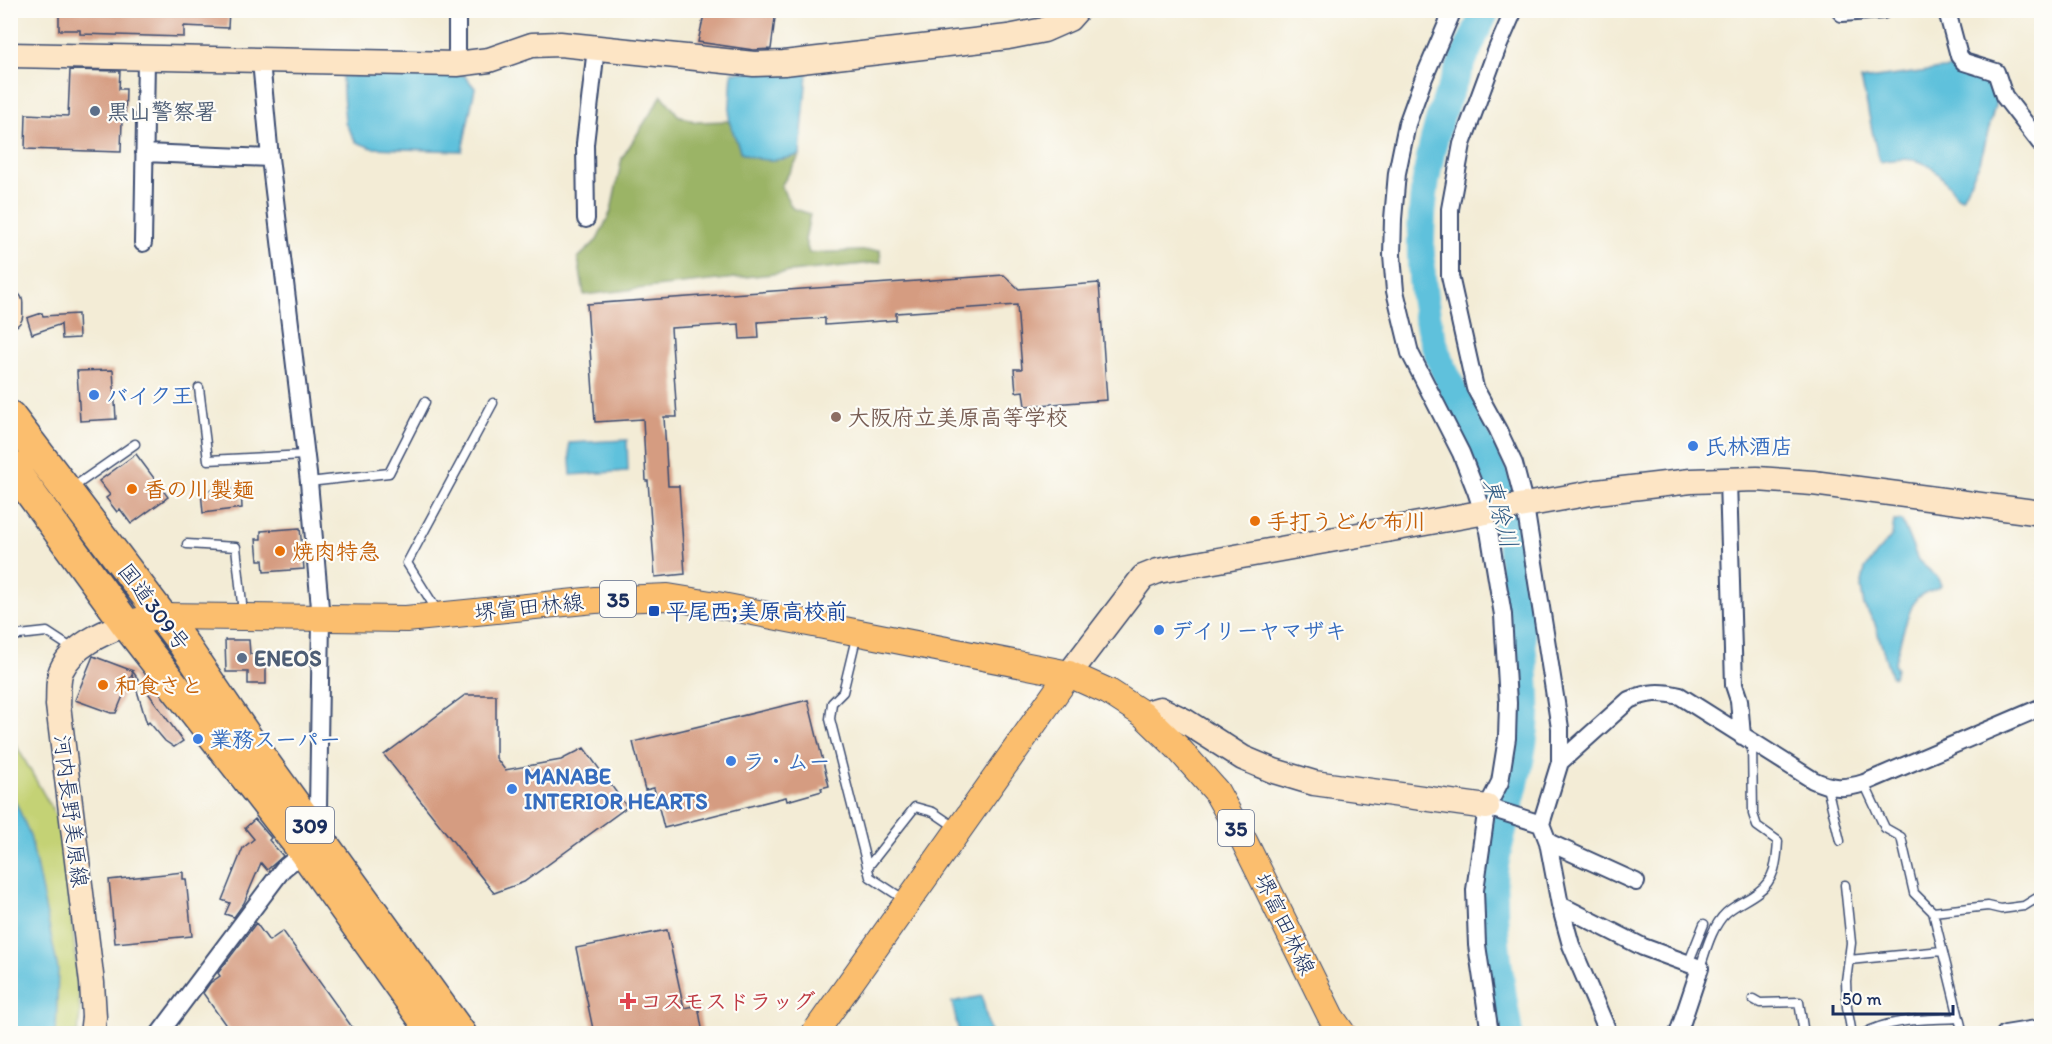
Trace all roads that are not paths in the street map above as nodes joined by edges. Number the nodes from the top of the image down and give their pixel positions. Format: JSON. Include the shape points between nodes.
{"nodes":[{"id":1,"x":457,"y":10,"type":"edge"},
{"id":2,"x":1077,"y":10,"type":"edge"},
{"id":3,"x":1453,"y":10,"type":"edge"},
{"id":4,"x":1514,"y":10,"type":"edge"},
{"id":5,"x":1841,"y":10,"type":"edge"},
{"id":6,"x":1883,"y":10,"type":"edge"},
{"id":7,"x":1943,"y":10,"type":"edge"},
{"id":8,"x":596,"y":48,"type":"junction"},
{"id":9,"x":10,"y":55,"type":"edge"},
{"id":10,"x":146,"y":58,"type":"junction"},
{"id":11,"x":261,"y":61,"type":"junction"},
{"id":12,"x":457,"y":64,"type":"junction"},
{"id":13,"x":2042,"y":145,"type":"edge"},
{"id":14,"x":144,"y":153,"type":"junction"},
{"id":15,"x":270,"y":158,"type":"junction"},
{"id":16,"x":586,"y":219,"type":"dead end"},
{"id":17,"x":142,"y":243,"type":"dead end"},
{"id":18,"x":10,"y":303,"type":"edge"},
{"id":19,"x":10,"y":315,"type":"edge"},
{"id":20,"x":199,"y":388,"type":"dead end"},
{"id":21,"x":425,"y":402,"type":"dead end"},
{"id":22,"x":493,"y":404,"type":"dead end"},
{"id":23,"x":10,"y":416,"type":"edge"},
{"id":24,"x":135,"y":444,"type":"dead end"},
{"id":25,"x":305,"y":455,"type":"junction"},
{"id":26,"x":10,"y":465,"type":"edge"},
{"id":27,"x":1728,"y":480,"type":"junction"},
{"id":28,"x":309,"y":482,"type":"junction"},
{"id":29,"x":67,"y":492,"type":"junction"},
{"id":30,"x":1522,"y":506,"type":"junction"},
{"id":31,"x":1487,"y":512,"type":"junction"},
{"id":32,"x":2042,"y":513,"type":"edge"},
{"id":33,"x":187,"y":544,"type":"dead end"},
{"id":34,"x":160,"y":616,"type":"junction"},
{"id":35,"x":243,"y":616,"type":"junction"},
{"id":36,"x":441,"y":616,"type":"junction"},
{"id":37,"x":321,"y":619,"type":"junction"},
{"id":38,"x":126,"y":624,"type":"junction"},
{"id":39,"x":857,"y":633,"type":"junction"},
{"id":40,"x":10,"y":636,"type":"edge"},
{"id":41,"x":76,"y":651,"type":"junction"},
{"id":42,"x":1070,"y":674,"type":"junction"},
{"id":43,"x":2042,"y":707,"type":"edge"},
{"id":44,"x":1143,"y":714,"type":"junction"},
{"id":45,"x":1747,"y":739,"type":"junction"},
{"id":46,"x":1560,"y":762,"type":"junction"},
{"id":47,"x":1864,"y":783,"type":"junction"},
{"id":48,"x":1827,"y":787,"type":"junction"},
{"id":49,"x":1493,"y":810,"type":"junction"},
{"id":50,"x":307,"y":821,"type":"junction"},
{"id":51,"x":1537,"y":822,"type":"junction"},
{"id":52,"x":959,"y":829,"type":"junction"},
{"id":53,"x":1548,"y":842,"type":"junction"},
{"id":54,"x":1840,"y":842,"type":"dead end"},
{"id":55,"x":304,"y":852,"type":"junction"},
{"id":56,"x":867,"y":868,"type":"junction"},
{"id":57,"x":1635,"y":882,"type":"dead end"},
{"id":58,"x":1845,"y":885,"type":"dead end"},
{"id":59,"x":2042,"y":895,"type":"edge"},
{"id":60,"x":908,"y":902,"type":"junction"},
{"id":61,"x":1560,"y":905,"type":"junction"},
{"id":62,"x":1933,"y":912,"type":"junction"},
{"id":63,"x":1704,"y":924,"type":"dead end"},
{"id":64,"x":1942,"y":951,"type":"junction"},
{"id":65,"x":1849,"y":960,"type":"junction"},
{"id":66,"x":1694,"y":966,"type":"junction"},
{"id":67,"x":1753,"y":999,"type":"dead end"},
{"id":68,"x":1958,"y":1018,"type":"junction"},
{"id":69,"x":2042,"y":1028,"type":"edge"},
{"id":70,"x":1334,"y":1031,"type":"edge"},
{"id":71,"x":92,"y":1034,"type":"edge"},
{"id":72,"x":159,"y":1034,"type":"edge"},
{"id":73,"x":434,"y":1034,"type":"edge"},
{"id":74,"x":461,"y":1034,"type":"edge"},
{"id":75,"x":814,"y":1034,"type":"edge"},
{"id":76,"x":1490,"y":1034,"type":"edge"},
{"id":77,"x":1609,"y":1034,"type":"edge"},
{"id":78,"x":1678,"y":1034,"type":"edge"},
{"id":79,"x":1804,"y":1034,"type":"edge"},
{"id":80,"x":1852,"y":1034,"type":"edge"},
{"id":81,"x":1863,"y":1034,"type":"edge"},
{"id":82,"x":1963,"y":1034,"type":"edge"},
{"id":83,"x":2005,"y":1034,"type":"edge"}],
"edges":[{"from":1,"to":12,"type":"street"},
{"from":2,"to":8,"type":"street","via":[[1069,19],[1044,30],[1008,37],[784,63],[754,64]]},
{"from":3,"to":31,"type":"street","via":[[1407,124],[1396,184],[1392,255],[1395,291],[1410,353]]},
{"from":4,"to":30,"type":"street","via":[[1462,144],[1450,209],[1449,244],[1450,276],[1470,375],[1514,464]]},
{"from":5,"to":6,"type":"street"},
{"from":7,"to":13,"type":"street","via":[[1959,56],[1964,62],[1996,72],[2004,96]]},
{"from":8,"to":12,"type":"street","via":[[532,45],[489,60]]},
{"from":8,"to":16,"type":"street","via":[[585,144]]},
{"from":9,"to":10,"type":"street"},
{"from":10,"to":11,"type":"street"},
{"from":10,"to":14,"type":"street"},
{"from":11,"to":12,"type":"street"},
{"from":11,"to":15,"type":"street"},
{"from":14,"to":15,"type":"street"},
{"from":14,"to":17,"type":"street"},
{"from":15,"to":25,"type":"street"},
{"from":18,"to":19,"type":"street"},
{"from":20,"to":25,"type":"lane","via":[[208,460]]},
{"from":21,"to":28,"type":"lane","via":[[389,473]]},
{"from":22,"to":36,"type":"lane","via":[[406,563]]},
{"from":23,"to":29,"type":"highway","name":"国道309号","number":"309"},
{"from":24,"to":29,"type":"lane"},
{"from":25,"to":28,"type":"street"},
{"from":26,"to":38,"type":"highway","name":"国道309号","number":"309"},
{"from":27,"to":30,"type":"street","via":[[1609,491]]},
{"from":27,"to":32,"type":"street","via":[[1813,483]]},
{"from":27,"to":45,"type":"street","via":[[1734,685]]},
{"from":28,"to":37,"type":"street"},
{"from":29,"to":34,"type":"highway","name":"国道309号","number":"309"},
{"from":30,"to":31,"type":"street"},
{"from":30,"to":46,"type":"street","via":[[1560,728]]},
{"from":31,"to":42,"type":"street","via":[[1158,571],[1143,577]]},
{"from":31,"to":49,"type":"street","via":[[1503,615],[1508,703],[1507,738]]},
{"from":33,"to":35,"type":"lane","via":[[237,547]]},
{"from":34,"to":35,"type":"main road","name":"堺富田林線","number":"35"},
{"from":34,"to":38,"type":"main road","name":"堺富田林線","number":"35"},
{"from":34,"to":50,"type":"highway","name":"国道309号","number":"309"},
{"from":35,"to":37,"type":"main road","name":"堺富田林線","number":"35"},
{"from":36,"to":37,"type":"main road","name":"堺富田林線","number":"35"},
{"from":36,"to":39,"type":"main road","name":"堺富田林線","number":"35","via":[[595,600],[668,597]]},
{"from":37,"to":50,"type":"street","via":[[318,809]]},
{"from":38,"to":41,"type":"street","name":"河内長野美原線","via":[[104,632]]},
{"from":38,"to":55,"type":"highway","name":"国道309号","number":"309"},
{"from":39,"to":42,"type":"main road","name":"堺富田林線","number":"35"},
{"from":39,"to":56,"type":"lane","via":[[843,692],[832,703],[831,719]]},
{"from":40,"to":41,"type":"lane","via":[[47,632]]},
{"from":41,"to":71,"type":"street","name":"河内長野美原線","via":[[60,672],[58,705],[92,983]]},
{"from":42,"to":44,"type":"main road","name":"堺富田林線","number":"35"},
{"from":42,"to":52,"type":"main road"},
{"from":43,"to":47,"type":"street"},
{"from":44,"to":49,"type":"street","via":[[1160,709],[1243,758],[1314,783]]},
{"from":44,"to":70,"type":"main road","name":"堺富田林線","number":"35","via":[[1216,791],[1331,1017]]},
{"from":45,"to":46,"type":"street","via":[[1680,696],[1655,692],[1629,699]]},
{"from":45,"to":48,"type":"street"},
{"from":45,"to":66,"type":"lane","via":[[1753,814],[1757,826],[1778,842],[1777,863],[1759,892],[1724,914]]},
{"from":46,"to":51,"type":"street"},
{"from":47,"to":48,"type":"street"},
{"from":47,"to":62,"type":"lane","via":[[1885,828],[1901,837],[1914,893]]},
{"from":48,"to":54,"type":"lane"},
{"from":49,"to":51,"type":"street"},
{"from":49,"to":76,"type":"street","via":[[1475,890],[1477,945]]},
{"from":50,"to":74,"type":"highway","name":"国道309号","number":"309"},
{"from":51,"to":53,"type":"street"},
{"from":52,"to":56,"type":"lane","via":[[933,812],[915,807]]},
{"from":52,"to":60,"type":"main road"},
{"from":53,"to":57,"type":"street"},
{"from":53,"to":61,"type":"street"},
{"from":55,"to":72,"type":"street","via":[[283,869]]},
{"from":55,"to":73,"type":"highway","name":"国道309号","number":"309"},
{"from":56,"to":60,"type":"lane","via":[[870,877]]},
{"from":58,"to":65,"type":"lane"},
{"from":59,"to":62,"type":"lane","via":[[2024,906]]},
{"from":60,"to":75,"type":"main road"},
{"from":61,"to":66,"type":"street","via":[[1643,947]]},
{"from":61,"to":77,"type":"street","via":[[1571,945]]},
{"from":62,"to":64,"type":"lane"},
{"from":63,"to":66,"type":"lane"},
{"from":64,"to":65,"type":"lane"},
{"from":64,"to":68,"type":"lane"},
{"from":65,"to":80,"type":"lane","via":[[1847,1007]]},
{"from":66,"to":78,"type":"street"},
{"from":67,"to":79,"type":"lane","via":[[1760,1003],[1799,1002]]},
{"from":68,"to":81,"type":"lane","via":[[1896,1022]]},
{"from":68,"to":82,"type":"lane"},
{"from":69,"to":83,"type":"street"}]}
